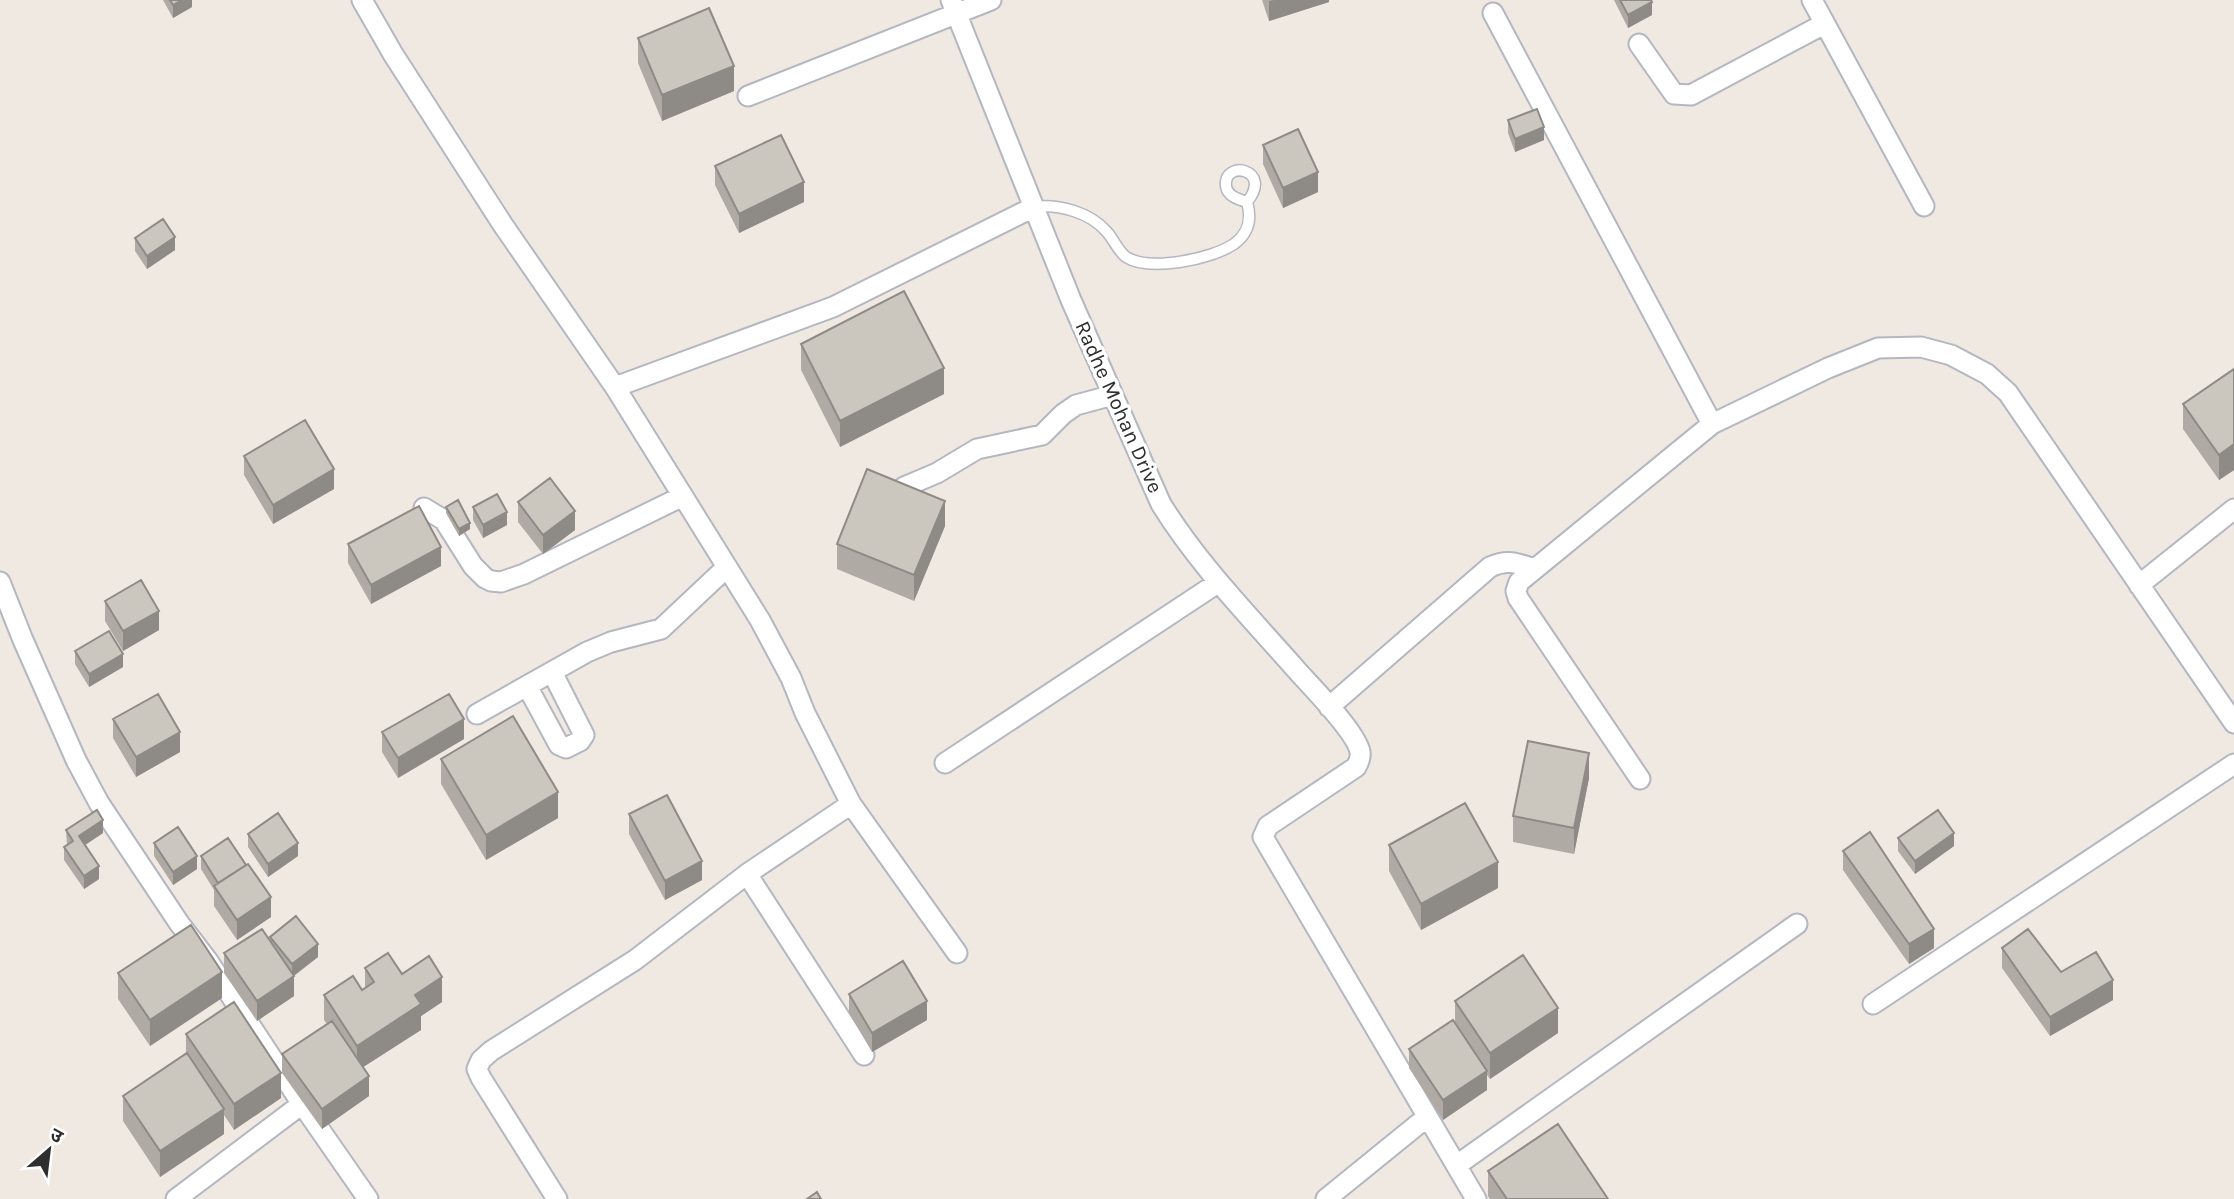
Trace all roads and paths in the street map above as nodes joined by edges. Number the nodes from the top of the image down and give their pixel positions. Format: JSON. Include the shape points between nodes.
{"nodes":[{"id":1,"x":362,"y":0,"type":"edge"},
{"id":2,"x":992,"y":0,"type":"edge"},
{"id":3,"x":1812,"y":0,"type":"edge"},
{"id":4,"x":954,"y":8,"type":"edge"},
{"id":5,"x":1493,"y":13,"type":"dead end"},
{"id":6,"x":1824,"y":24,"type":"junction"},
{"id":7,"x":1639,"y":44,"type":"dead end"},
{"id":8,"x":748,"y":96,"type":"dead end"},
{"id":9,"x":1247,"y":202,"type":"dead end"},
{"id":10,"x":1924,"y":206,"type":"dead end"},
{"id":11,"x":1034,"y":207,"type":"junction"},
{"id":12,"x":615,"y":387,"type":"junction"},
{"id":13,"x":1113,"y":395,"type":"junction"},
{"id":14,"x":1712,"y":425,"type":"junction"},
{"id":15,"x":904,"y":487,"type":"edge"},
{"id":16,"x":683,"y":496,"type":"junction"},
{"id":17,"x":424,"y":508,"type":"edge"},
{"id":18,"x":2234,"y":509,"type":"edge"},
{"id":19,"x":727,"y":567,"type":"junction"},
{"id":20,"x":1534,"y":569,"type":"junction"},
{"id":21,"x":0,"y":582,"type":"edge"},
{"id":22,"x":1219,"y":582,"type":"junction"},
{"id":23,"x":2139,"y":585,"type":"junction"},
{"id":24,"x":552,"y":671,"type":"junction"},
{"id":25,"x":527,"y":686,"type":"junction"},
{"id":26,"x":1329,"y":707,"type":"junction"},
{"id":27,"x":477,"y":714,"type":"dead end"},
{"id":28,"x":2234,"y":723,"type":"edge"},
{"id":29,"x":944,"y":763,"type":"dead end"},
{"id":30,"x":2234,"y":764,"type":"edge"},
{"id":31,"x":1640,"y":779,"type":"dead end"},
{"id":32,"x":850,"y":804,"type":"junction"},
{"id":33,"x":747,"y":874,"type":"junction"},
{"id":34,"x":1797,"y":924,"type":"dead end"},
{"id":35,"x":957,"y":953,"type":"dead end"},
{"id":36,"x":1873,"y":1004,"type":"dead end"},
{"id":37,"x":864,"y":1055,"type":"dead end"},
{"id":38,"x":302,"y":1104,"type":"junction"},
{"id":39,"x":1427,"y":1117,"type":"junction"},
{"id":40,"x":1457,"y":1165,"type":"junction"},
{"id":41,"x":176,"y":1199,"type":"edge"},
{"id":42,"x":369,"y":1199,"type":"edge"},
{"id":43,"x":557,"y":1199,"type":"edge"},
{"id":44,"x":1326,"y":1199,"type":"edge"},
{"id":45,"x":1476,"y":1199,"type":"edge"}],
"edges":[{"from":1,"to":12,"type":"street","via":[[503,225]]},
{"from":2,"to":4,"type":"street"},
{"from":3,"to":6,"type":"street"},
{"from":4,"to":8,"type":"street"},
{"from":4,"to":11,"type":"street","name":"Radhe Mohan Drive"},
{"from":5,"to":14,"type":"street"},
{"from":6,"to":7,"type":"street","via":[[1691,96],[1674,94]]},
{"from":6,"to":10,"type":"street"},
{"from":9,"to":11,"type":"lane","via":[[1250,223],[1231,246],[1189,261],[1145,264],[1127,257],[1103,228],[1072,210]]},
{"from":11,"to":12,"type":"street","via":[[834,307]]},
{"from":11,"to":13,"type":"street","name":"Radhe Mohan Drive"},
{"from":12,"to":16,"type":"street"},
{"from":13,"to":15,"type":"street","via":[[1068,409],[1042,435],[977,449],[937,474]]},
{"from":13,"to":22,"type":"street","name":"Radhe Mohan Drive","via":[[1161,504]]},
{"from":14,"to":20,"type":"street"},
{"from":14,"to":23,"type":"street","via":[[1878,348],[1921,346],[1951,355],[1987,374],[2008,393]]},
{"from":16,"to":17,"type":"street","via":[[524,574],[497,582],[480,573],[444,520]]},
{"from":16,"to":19,"type":"street"},
{"from":18,"to":23,"type":"street"},
{"from":19,"to":24,"type":"street","via":[[661,629],[611,642]]},
{"from":19,"to":32,"type":"street","via":[[792,678]]},
{"from":20,"to":26,"type":"street","via":[[1502,561],[1490,567]]},
{"from":20,"to":31,"type":"street","via":[[1519,582],[1518,598]]},
{"from":21,"to":38,"type":"street","via":[[99,803]]},
{"from":22,"to":26,"type":"street","name":"Radhe Mohan Drive"},
{"from":22,"to":29,"type":"street"},
{"from":23,"to":28,"type":"street"},
{"from":24,"to":25,"type":"street"},
{"from":24,"to":25,"type":"street","via":[[584,735],[580,741],[566,748],[559,745]]},
{"from":25,"to":27,"type":"street"},
{"from":26,"to":39,"type":"street","name":"Radhe Mohan Drive","via":[[1360,750],[1360,760],[1268,826],[1263,837]]},
{"from":30,"to":36,"type":"street"},
{"from":32,"to":33,"type":"street"},
{"from":32,"to":35,"type":"street"},
{"from":33,"to":37,"type":"street"},
{"from":33,"to":43,"type":"street","via":[[635,960],[481,1060],[477,1069],[481,1078]]},
{"from":34,"to":40,"type":"street"},
{"from":38,"to":41,"type":"street"},
{"from":38,"to":42,"type":"street"},
{"from":39,"to":40,"type":"street"},
{"from":39,"to":44,"type":"street"},
{"from":40,"to":45,"type":"street"}]}
